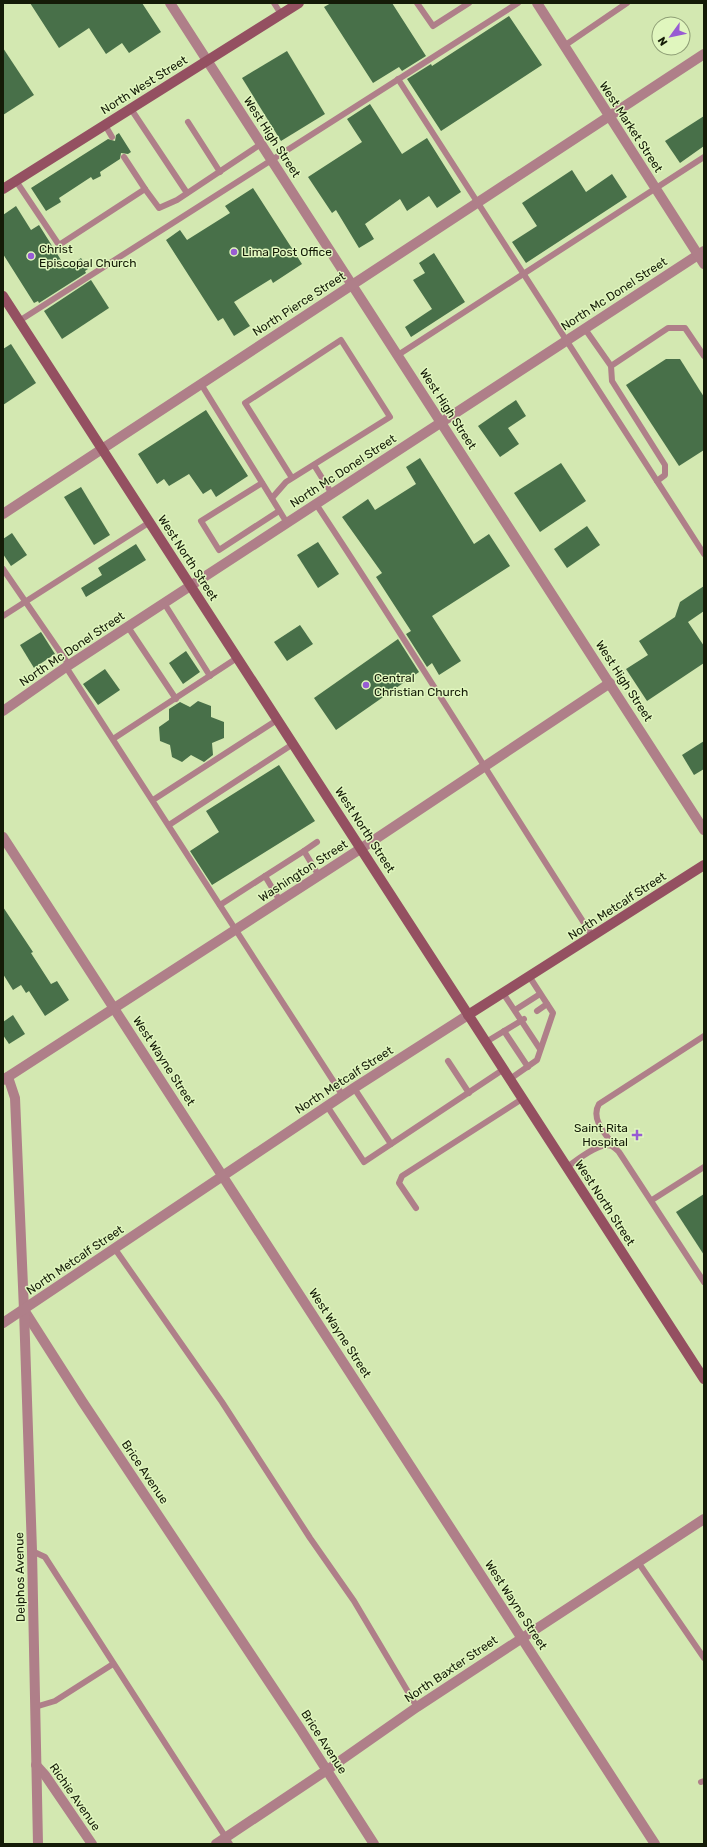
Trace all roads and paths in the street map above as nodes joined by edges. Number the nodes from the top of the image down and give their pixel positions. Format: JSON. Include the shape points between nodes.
{"nodes":[{"id":1,"x":170,"y":3,"type":"edge"},
{"id":2,"x":274,"y":3,"type":"edge"},
{"id":3,"x":299,"y":3,"type":"edge"},
{"id":4,"x":417,"y":3,"type":"edge"},
{"id":5,"x":469,"y":3,"type":"edge"},
{"id":6,"x":518,"y":3,"type":"edge"},
{"id":7,"x":537,"y":3,"type":"edge"},
{"id":8,"x":627,"y":3,"type":"edge"},
{"id":9,"x":282,"y":14,"type":"junction"},
{"id":10,"x":564,"y":46,"type":"junction"},
{"id":11,"x":704,"y":54,"type":"edge"},
{"id":12,"x":207,"y":61,"type":"junction"},
{"id":13,"x":398,"y":79,"type":"junction"},
{"id":14,"x":131,"y":109,"type":"junction"},
{"id":15,"x":608,"y":117,"type":"junction"},
{"id":16,"x":188,"y":122,"type":"dead end"},
{"id":17,"x":105,"y":125,"type":"junction"},
{"id":18,"x":112,"y":137,"type":"dead end"},
{"id":19,"x":261,"y":144,"type":"junction"},
{"id":20,"x":124,"y":157,"type":"dead end"},
{"id":21,"x":704,"y":157,"type":"edge"},
{"id":22,"x":272,"y":160,"type":"junction"},
{"id":23,"x":220,"y":172,"type":"junction"},
{"id":24,"x":16,"y":181,"type":"junction"},
{"id":25,"x":655,"y":188,"type":"junction"},
{"id":26,"x":3,"y":189,"type":"edge"},
{"id":27,"x":145,"y":189,"type":"junction"},
{"id":28,"x":187,"y":193,"type":"junction"},
{"id":29,"x":478,"y":202,"type":"junction"},
{"id":30,"x":701,"y":253,"type":"edge"},
{"id":31,"x":704,"y":264,"type":"edge"},
{"id":32,"x":523,"y":273,"type":"junction"},
{"id":33,"x":352,"y":285,"type":"junction"},
{"id":34,"x":3,"y":296,"type":"edge"},
{"id":35,"x":19,"y":321,"type":"junction"},
{"id":36,"x":585,"y":329,"type":"junction"},
{"id":37,"x":567,"y":341,"type":"junction"},
{"id":38,"x":398,"y":355,"type":"junction"},
{"id":39,"x":704,"y":356,"type":"edge"},
{"id":40,"x":611,"y":366,"type":"junction"},
{"id":41,"x":201,"y":384,"type":"junction"},
{"id":42,"x":441,"y":423,"type":"junction"},
{"id":43,"x":102,"y":449,"type":"junction"},
{"id":44,"x":314,"y":464,"type":"junction"},
{"id":45,"x":292,"y":478,"type":"junction"},
{"id":46,"x":657,"y":481,"type":"junction"},
{"id":47,"x":262,"y":482,"type":"junction"},
{"id":48,"x":332,"y":494,"type":"junction"},
{"id":49,"x":272,"y":498,"type":"junction"},
{"id":50,"x":316,"y":504,"type":"junction"},
{"id":51,"x":280,"y":511,"type":"junction"},
{"id":52,"x":3,"y":514,"type":"edge"},
{"id":53,"x":150,"y":522,"type":"junction"},
{"id":54,"x":287,"y":523,"type":"junction"},
{"id":55,"x":704,"y":554,"type":"edge"},
{"id":56,"x":3,"y":569,"type":"edge"},
{"id":57,"x":191,"y":586,"type":"junction"},
{"id":58,"x":26,"y":601,"type":"junction"},
{"id":59,"x":164,"y":603,"type":"junction"},
{"id":60,"x":3,"y":616,"type":"edge"},
{"id":61,"x":128,"y":627,"type":"junction"},
{"id":62,"x":237,"y":658,"type":"junction"},
{"id":63,"x":67,"y":666,"type":"junction"},
{"id":64,"x":210,"y":676,"type":"junction"},
{"id":65,"x":610,"y":683,"type":"junction"},
{"id":66,"x":176,"y":699,"type":"junction"},
{"id":67,"x":3,"y":710,"type":"edge"},
{"id":68,"x":278,"y":720,"type":"junction"},
{"id":69,"x":113,"y":739,"type":"junction"},
{"id":70,"x":293,"y":744,"type":"junction"},
{"id":71,"x":484,"y":768,"type":"junction"},
{"id":72,"x":153,"y":800,"type":"junction"},
{"id":73,"x":169,"y":825,"type":"junction"},
{"id":74,"x":704,"y":830,"type":"edge"},
{"id":75,"x":3,"y":837,"type":"edge"},
{"id":76,"x":317,"y":842,"type":"dead end"},
{"id":77,"x":361,"y":849,"type":"junction"},
{"id":78,"x":304,"y":851,"type":"junction"},
{"id":79,"x":704,"y":866,"type":"edge"},
{"id":80,"x":265,"y":876,"type":"junction"},
{"id":81,"x":319,"y":876,"type":"junction"},
{"id":82,"x":280,"y":901,"type":"junction"},
{"id":83,"x":220,"y":905,"type":"junction"},
{"id":84,"x":236,"y":929,"type":"junction"},
{"id":85,"x":592,"y":937,"type":"junction"},
{"id":86,"x":529,"y":976,"type":"junction"},
{"id":87,"x":503,"y":993,"type":"junction"},
{"id":88,"x":540,"y":994,"type":"junction"},
{"id":89,"x":547,"y":1004,"type":"junction"},
{"id":90,"x":114,"y":1008,"type":"junction"},
{"id":91,"x":515,"y":1010,"type":"junction"},
{"id":92,"x":537,"y":1011,"type":"dead end"},
{"id":93,"x":468,"y":1015,"type":"junction"},
{"id":94,"x":523,"y":1019,"type":"junction"},
{"id":95,"x":504,"y":1031,"type":"junction"},
{"id":96,"x":704,"y":1036,"type":"edge"},
{"id":97,"x":486,"y":1042,"type":"junction"},
{"id":98,"x":540,"y":1049,"type":"junction"},
{"id":99,"x":448,"y":1061,"type":"dead end"},
{"id":100,"x":528,"y":1067,"type":"junction"},
{"id":101,"x":504,"y":1070,"type":"junction"},
{"id":102,"x":5,"y":1077,"type":"edge"},
{"id":103,"x":510,"y":1079,"type":"junction"},
{"id":104,"x":354,"y":1088,"type":"junction"},
{"id":105,"x":469,"y":1093,"type":"junction"},
{"id":106,"x":343,"y":1096,"type":"junction"},
{"id":107,"x":522,"y":1099,"type":"junction"},
{"id":108,"x":327,"y":1106,"type":"junction"},
{"id":109,"x":391,"y":1144,"type":"junction"},
{"id":110,"x":619,"y":1152,"type":"junction"},
{"id":111,"x":566,"y":1167,"type":"junction"},
{"id":112,"x":704,"y":1167,"type":"edge"},
{"id":113,"x":223,"y":1176,"type":"junction"},
{"id":114,"x":652,"y":1200,"type":"junction"},
{"id":115,"x":416,"y":1208,"type":"dead end"},
{"id":116,"x":115,"y":1249,"type":"junction"},
{"id":117,"x":704,"y":1282,"type":"edge"},
{"id":118,"x":24,"y":1310,"type":"junction"},
{"id":119,"x":3,"y":1323,"type":"edge"},
{"id":120,"x":704,"y":1379,"type":"edge"},
{"id":121,"x":704,"y":1519,"type":"edge"},
{"id":122,"x":32,"y":1550,"type":"junction"},
{"id":123,"x":638,"y":1562,"type":"junction"},
{"id":124,"x":522,"y":1638,"type":"junction"},
{"id":125,"x":704,"y":1658,"type":"edge"},
{"id":126,"x":114,"y":1664,"type":"junction"},
{"id":127,"x":35,"y":1707,"type":"junction"},
{"id":128,"x":417,"y":1707,"type":"junction"},
{"id":129,"x":36,"y":1765,"type":"junction"},
{"id":130,"x":327,"y":1770,"type":"junction"},
{"id":131,"x":228,"y":1841,"type":"edge"},
{"id":132,"x":38,"y":1844,"type":"edge"},
{"id":133,"x":92,"y":1844,"type":"edge"},
{"id":134,"x":216,"y":1844,"type":"edge"},
{"id":135,"x":374,"y":1844,"type":"edge"},
{"id":136,"x":655,"y":1844,"type":"edge"}],
"edges":[{"from":1,"to":12,"type":"street","name":"West High Street"},
{"from":2,"to":9,"type":"lane"},
{"from":3,"to":9,"type":"main road","name":"North West Street"},
{"from":4,"to":5,"type":"lane","via":[[433,26]]},
{"from":6,"to":13,"type":"lane"},
{"from":7,"to":10,"type":"street","name":"West Market Street"},
{"from":8,"to":10,"type":"lane"},
{"from":9,"to":12,"type":"main road","name":"North West Street"},
{"from":10,"to":15,"type":"street","name":"West Market Street"},
{"from":11,"to":15,"type":"street","name":"North Pierce Street"},
{"from":12,"to":14,"type":"main road","name":"North West Street"},
{"from":12,"to":19,"type":"street","name":"West High Street"},
{"from":13,"to":22,"type":"lane"},
{"from":13,"to":29,"type":"lane"},
{"from":14,"to":17,"type":"main road","name":"North West Street"},
{"from":14,"to":28,"type":"lane"},
{"from":15,"to":25,"type":"street","name":"West Market Street"},
{"from":15,"to":29,"type":"street","name":"North Pierce Street"},
{"from":16,"to":23,"type":"lane"},
{"from":17,"to":18,"type":"lane"},
{"from":17,"to":24,"type":"main road","name":"North West Street"},
{"from":19,"to":22,"type":"street","name":"West High Street"},
{"from":19,"to":23,"type":"lane"},
{"from":20,"to":27,"type":"lane"},
{"from":21,"to":25,"type":"lane"},
{"from":22,"to":33,"type":"street","name":"West High Street"},
{"from":22,"to":35,"type":"lane"},
{"from":23,"to":28,"type":"lane"},
{"from":24,"to":26,"type":"main road","name":"North West Street"},
{"from":24,"to":27,"type":"lane","via":[[59,245]]},
{"from":25,"to":30,"type":"street","name":"West Market Street"},
{"from":25,"to":32,"type":"lane"},
{"from":27,"to":28,"type":"lane","via":[[159,208]]},
{"from":29,"to":32,"type":"lane"},
{"from":29,"to":33,"type":"street","name":"North Pierce Street"},
{"from":30,"to":31,"type":"street","name":"West Market Street"},
{"from":30,"to":36,"type":"street","name":"North Mc Donel Street"},
{"from":32,"to":37,"type":"lane"},
{"from":32,"to":38,"type":"lane"},
{"from":33,"to":38,"type":"street","name":"West High Street"},
{"from":33,"to":41,"type":"street","name":"North Pierce Street"},
{"from":34,"to":35,"type":"main road","name":"West North Street"},
{"from":35,"to":43,"type":"main road","name":"West North Street"},
{"from":36,"to":37,"type":"street","name":"North Mc Donel Street"},
{"from":36,"to":40,"type":"lane"},
{"from":37,"to":42,"type":"street","name":"North Mc Donel Street"},
{"from":37,"to":46,"type":"lane"},
{"from":38,"to":42,"type":"street","name":"West High Street"},
{"from":39,"to":40,"type":"lane","via":[[684,328],[668,328]]},
{"from":40,"to":46,"type":"lane","via":[[612,381],[665,465],[665,475]]},
{"from":41,"to":43,"type":"street","name":"North Pierce Street"},
{"from":41,"to":47,"type":"lane"},
{"from":42,"to":48,"type":"street","name":"North Mc Donel Street"},
{"from":42,"to":65,"type":"street","name":"West High Street"},
{"from":43,"to":52,"type":"street","name":"North Pierce Street"},
{"from":43,"to":53,"type":"main road","name":"West North Street"},
{"from":44,"to":45,"type":"lane"},
{"from":44,"to":45,"type":"lane","via":[[390,417],[341,340],[245,403]]},
{"from":44,"to":48,"type":"lane"},
{"from":45,"to":49,"type":"lane"},
{"from":46,"to":55,"type":"lane"},
{"from":47,"to":49,"type":"lane"},
{"from":47,"to":51,"type":"lane","via":[[201,521],[219,550]]},
{"from":48,"to":50,"type":"street","name":"North Mc Donel Street"},
{"from":49,"to":51,"type":"lane"},
{"from":50,"to":54,"type":"street","name":"North Mc Donel Street"},
{"from":50,"to":71,"type":"lane"},
{"from":51,"to":54,"type":"lane"},
{"from":53,"to":57,"type":"main road","name":"West North Street"},
{"from":53,"to":58,"type":"lane"},
{"from":54,"to":57,"type":"street","name":"North Mc Donel Street"},
{"from":56,"to":58,"type":"lane"},
{"from":57,"to":59,"type":"street","name":"North Mc Donel Street"},
{"from":57,"to":62,"type":"main road","name":"West North Street"},
{"from":58,"to":60,"type":"lane"},
{"from":58,"to":63,"type":"lane"},
{"from":59,"to":61,"type":"street","name":"North Mc Donel Street"},
{"from":59,"to":64,"type":"lane"},
{"from":61,"to":63,"type":"street","name":"North Mc Donel Street"},
{"from":61,"to":66,"type":"lane"},
{"from":62,"to":64,"type":"lane"},
{"from":62,"to":68,"type":"main road","name":"West North Street"},
{"from":63,"to":67,"type":"street","name":"North Mc Donel Street"},
{"from":63,"to":69,"type":"lane"},
{"from":64,"to":66,"type":"lane"},
{"from":65,"to":71,"type":"street","name":"Washington Street"},
{"from":65,"to":74,"type":"street","name":"West High Street"},
{"from":66,"to":69,"type":"lane"},
{"from":68,"to":70,"type":"main road","name":"West North Street"},
{"from":68,"to":72,"type":"lane"},
{"from":69,"to":72,"type":"lane"},
{"from":70,"to":73,"type":"lane"},
{"from":70,"to":77,"type":"main road","name":"West North Street"},
{"from":71,"to":77,"type":"street","name":"Washington Street"},
{"from":71,"to":85,"type":"lane"},
{"from":72,"to":73,"type":"lane"},
{"from":73,"to":83,"type":"lane"},
{"from":75,"to":90,"type":"street","name":"West Wayne Street"},
{"from":76,"to":78,"type":"lane"},
{"from":77,"to":81,"type":"street","name":"Washington Street"},
{"from":77,"to":93,"type":"main road","name":"West North Street"},
{"from":78,"to":80,"type":"lane"},
{"from":78,"to":81,"type":"lane"},
{"from":79,"to":85,"type":"main road","name":"North Metcalf Street"},
{"from":80,"to":82,"type":"lane"},
{"from":80,"to":83,"type":"lane"},
{"from":81,"to":82,"type":"street","name":"Washington Street"},
{"from":82,"to":84,"type":"street","name":"Washington Street"},
{"from":83,"to":84,"type":"lane"},
{"from":84,"to":90,"type":"street","name":"Washington Street"},
{"from":84,"to":106,"type":"lane"},
{"from":85,"to":86,"type":"main road","name":"North Metcalf Street"},
{"from":86,"to":87,"type":"main road","name":"North Metcalf Street"},
{"from":86,"to":88,"type":"lane"},
{"from":87,"to":91,"type":"lane"},
{"from":87,"to":93,"type":"main road","name":"North Metcalf Street"},
{"from":88,"to":89,"type":"lane"},
{"from":88,"to":91,"type":"lane"},
{"from":89,"to":92,"type":"lane"},
{"from":89,"to":98,"type":"lane","via":[[553,1013]]},
{"from":90,"to":102,"type":"street","name":"Washington Street"},
{"from":90,"to":113,"type":"street","name":"West Wayne Street"},
{"from":91,"to":94,"type":"lane"},
{"from":93,"to":97,"type":"main road","name":"West North Street"},
{"from":93,"to":104,"type":"street","name":"North Metcalf Street"},
{"from":94,"to":95,"type":"lane"},
{"from":94,"to":98,"type":"lane"},
{"from":95,"to":97,"type":"lane"},
{"from":95,"to":100,"type":"lane"},
{"from":96,"to":110,"type":"lane","via":[[599,1104],[596,1118],[603,1132]]},
{"from":97,"to":101,"type":"main road","name":"West North Street"},
{"from":98,"to":100,"type":"lane","via":[[537,1060]]},
{"from":99,"to":105,"type":"lane"},
{"from":100,"to":103,"type":"lane"},
{"from":101,"to":103,"type":"main road","name":"West North Street"},
{"from":101,"to":105,"type":"lane"},
{"from":102,"to":118,"type":"street","via":[[15,1098]]},
{"from":103,"to":107,"type":"main road","name":"West North Street"},
{"from":104,"to":106,"type":"street","name":"North Metcalf Street"},
{"from":104,"to":109,"type":"lane"},
{"from":105,"to":109,"type":"lane"},
{"from":106,"to":108,"type":"street","name":"North Metcalf Street"},
{"from":107,"to":111,"type":"main road","name":"West North Street"},
{"from":107,"to":115,"type":"lane","via":[[402,1176],[399,1183]]},
{"from":108,"to":109,"type":"lane","via":[[364,1162]]},
{"from":108,"to":113,"type":"street","name":"North Metcalf Street"},
{"from":110,"to":111,"type":"lane","via":[[612,1146],[604,1145]]},
{"from":110,"to":114,"type":"lane"},
{"from":111,"to":120,"type":"main road","name":"West North Street"},
{"from":112,"to":114,"type":"lane"},
{"from":113,"to":116,"type":"street","name":"North Metcalf Street"},
{"from":113,"to":124,"type":"street","name":"West Wayne Street"},
{"from":114,"to":117,"type":"lane"},
{"from":116,"to":118,"type":"street","name":"North Metcalf Street"},
{"from":116,"to":128,"type":"lane","via":[[222,1402],[354,1601]]},
{"from":118,"to":119,"type":"street","name":"North Metcalf Street"},
{"from":118,"to":122,"type":"street","name":"Delphos Avenue"},
{"from":118,"to":130,"type":"street","name":"Brice Avenue"},
{"from":121,"to":123,"type":"street","name":"North Baxter Street"},
{"from":122,"to":126,"type":"lane","via":[[45,1557]]},
{"from":122,"to":127,"type":"street","name":"Delphos Avenue"},
{"from":123,"to":124,"type":"street","name":"North Baxter Street"},
{"from":123,"to":125,"type":"lane"},
{"from":124,"to":128,"type":"street","name":"North Baxter Street"},
{"from":124,"to":136,"type":"street","name":"West Wayne Street"},
{"from":126,"to":127,"type":"lane","via":[[55,1701]]},
{"from":126,"to":131,"type":"lane"},
{"from":127,"to":129,"type":"street","name":"Delphos Avenue"},
{"from":128,"to":130,"type":"street","name":"North Baxter Street"},
{"from":129,"to":132,"type":"street","name":"Delphos Avenue"},
{"from":129,"to":133,"type":"street","name":"Richie Avenue"},
{"from":130,"to":131,"type":"street","name":"North Baxter Street"},
{"from":130,"to":135,"type":"street","name":"Brice Avenue"},
{"from":131,"to":134,"type":"street","name":"North Baxter Street"}]}
